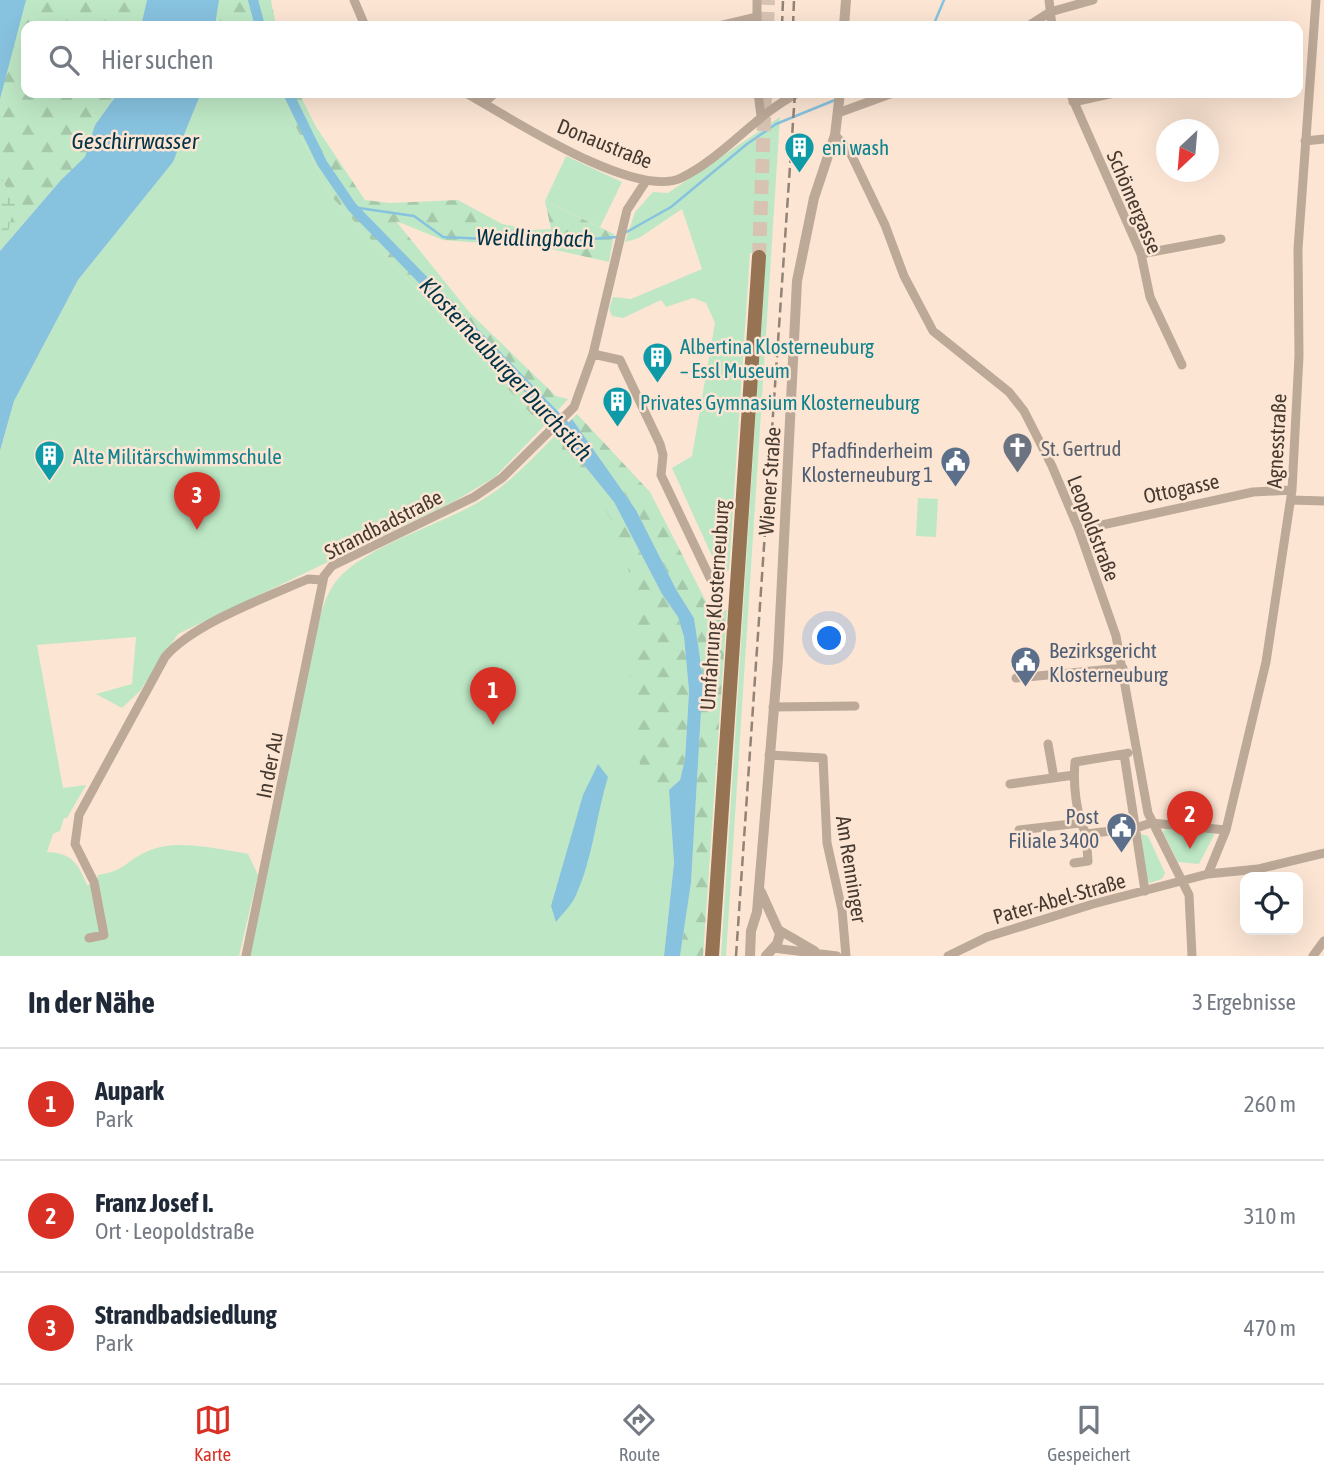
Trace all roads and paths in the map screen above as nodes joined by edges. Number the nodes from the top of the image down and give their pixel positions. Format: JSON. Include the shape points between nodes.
{"nodes":[{"id":1,"x":354,"y":0,"type":"edge"},
{"id":2,"x":757,"y":0,"type":"edge"},
{"id":3,"x":846,"y":0,"type":"edge"},
{"id":4,"x":1049,"y":0,"type":"edge"},
{"id":5,"x":1093,"y":0,"type":"edge"},
{"id":6,"x":1316,"y":0,"type":"edge"},
{"id":7,"x":1050,"y":12,"type":"junction"},
{"id":8,"x":363,"y":21,"type":"edge"},
{"id":9,"x":757,"y":21,"type":"edge"},
{"id":10,"x":844,"y":21,"type":"edge"},
{"id":11,"x":1036,"y":21,"type":"edge"},
{"id":12,"x":1051,"y":21,"type":"edge"},
{"id":13,"x":489,"y":98,"type":"edge"},
{"id":14,"x":759,"y":98,"type":"edge"},
{"id":15,"x":790,"y":98,"type":"edge"},
{"id":16,"x":840,"y":98,"type":"edge"},
{"id":17,"x":875,"y":98,"type":"edge"},
{"id":18,"x":1072,"y":98,"type":"edge"},
{"id":19,"x":839,"y":109,"type":"junction"},
{"id":20,"x":761,"y":116,"type":"junction"},
{"id":21,"x":835,"y":135,"type":"junction"},
{"id":22,"x":1324,"y":139,"type":"edge"},
{"id":23,"x":1305,"y":141,"type":"junction"},
{"id":24,"x":646,"y":181,"type":"junction"},
{"id":25,"x":1222,"y":239,"type":"dead end"},
{"id":26,"x":1141,"y":254,"type":"junction"},
{"id":27,"x":759,"y":257,"type":"tunnel mouth"},
{"id":28,"x":593,"y":354,"type":"junction"},
{"id":29,"x":1182,"y":365,"type":"dead end"},
{"id":30,"x":1292,"y":495,"type":"junction"},
{"id":31,"x":1324,"y":501,"type":"edge"},
{"id":32,"x":1079,"y":530,"type":"junction"},
{"id":33,"x":710,"y":578,"type":"dead end"},
{"id":34,"x":322,"y":580,"type":"junction"},
{"id":35,"x":1123,"y":668,"type":"junction"},
{"id":36,"x":1016,"y":678,"type":"dead end"},
{"id":37,"x":855,"y":706,"type":"dead end"},
{"id":38,"x":773,"y":707,"type":"junction"},
{"id":39,"x":1048,"y":744,"type":"dead end"},
{"id":40,"x":1137,"y":752,"type":"junction"},
{"id":41,"x":1124,"y":754,"type":"junction"},
{"id":42,"x":769,"y":755,"type":"junction"},
{"id":43,"x":1074,"y":775,"type":"junction"},
{"id":44,"x":1054,"y":778,"type":"junction"},
{"id":45,"x":1010,"y":784,"type":"dead end"},
{"id":46,"x":1151,"y":822,"type":"junction"},
{"id":47,"x":1080,"y":823,"type":"junction"},
{"id":48,"x":1136,"y":828,"type":"junction"},
{"id":49,"x":1019,"y":830,"type":"dead end"},
{"id":50,"x":1226,"y":830,"type":"junction"},
{"id":51,"x":1086,"y":834,"type":"junction"},
{"id":52,"x":1324,"y":853,"type":"edge"},
{"id":53,"x":1074,"y":863,"type":"dead end"},
{"id":54,"x":1208,"y":874,"type":"junction"},
{"id":55,"x":758,"y":876,"type":"junction"},
{"id":56,"x":1183,"y":881,"type":"junction"},
{"id":57,"x":1145,"y":891,"type":"junction"},
{"id":58,"x":755,"y":925,"type":"junction"},
{"id":59,"x":776,"y":926,"type":"junction"},
{"id":60,"x":89,"y":938,"type":"dead end"},
{"id":61,"x":752,"y":939,"type":"junction"},
{"id":62,"x":1324,"y":942,"type":"edge"},
{"id":63,"x":770,"y":951,"type":"edge"},
{"id":64,"x":817,"y":952,"type":"junction"},
{"id":65,"x":246,"y":956,"type":"edge"},
{"id":66,"x":712,"y":956,"type":"edge"},
{"id":67,"x":750,"y":956,"type":"edge"},
{"id":68,"x":837,"y":956,"type":"edge"},
{"id":69,"x":846,"y":956,"type":"edge"},
{"id":70,"x":948,"y":956,"type":"edge"},
{"id":71,"x":1192,"y":956,"type":"edge"},
{"id":72,"x":1313,"y":956,"type":"edge"}],
"edges":[{"from":1,"to":8,"type":"street"},
{"from":2,"to":9,"type":"street"},
{"from":3,"to":10,"type":"street"},
{"from":4,"to":7,"type":"street"},
{"from":5,"to":7,"type":"street"},
{"from":6,"to":23,"type":"street","name":"Agnesstraße"},
{"from":7,"to":11,"type":"street"},
{"from":7,"to":12,"type":"street"},
{"from":13,"to":24,"type":"street","name":"Donaustraße","via":[[558,146]]},
{"from":14,"to":20,"type":"street"},
{"from":15,"to":20,"type":"street","name":"Donaustraße"},
{"from":16,"to":19,"type":"street","name":"Wiener Straße"},
{"from":17,"to":19,"type":"street"},
{"from":18,"to":26,"type":"street","name":"Schömergasse"},
{"from":19,"to":21,"type":"street","name":"Wiener Straße"},
{"from":20,"to":24,"type":"street","name":"Donaustraße","via":[[682,177]]},
{"from":21,"to":32,"type":"street","name":"Leopoldstraße","via":[[850,152],[933,331],[1009,392],[1024,411]]},
{"from":21,"to":38,"type":"street","name":"Wiener Straße","via":[[814,198],[797,281]]},
{"from":22,"to":23,"type":"street"},
{"from":23,"to":30,"type":"street","name":"Agnesstraße"},
{"from":24,"to":28,"type":"street","name":"Strandbadstraße","via":[[625,218]]},
{"from":25,"to":26,"type":"street"},
{"from":26,"to":29,"type":"street","name":"Schömergasse","via":[[1150,297]]},
{"from":27,"to":66,"type":"main road","name":"Umfahrung Klosterneuburg"},
{"from":28,"to":33,"type":"street","via":[[620,360],[660,444],[661,475]]},
{"from":28,"to":34,"type":"street","name":"Strandbadstraße","via":[[573,407],[502,478],[474,497],[332,566]]},
{"from":30,"to":31,"type":"street","name":"Ottogasse"},
{"from":30,"to":32,"type":"street","name":"Ottogasse","via":[[1252,492]]},
{"from":30,"to":50,"type":"street","name":"Agnesstraße","via":[[1266,662]]},
{"from":32,"to":35,"type":"street","name":"Leopoldstraße"},
{"from":34,"to":60,"type":"street","name":"Strandbadstraße","via":[[307,579],[211,625],[178,642],[165,657],[79,815],[75,845],[94,881],[104,935]]},
{"from":34,"to":65,"type":"street","name":"In der Au"},
{"from":35,"to":36,"type":"street"},
{"from":35,"to":40,"type":"street","name":"Leopoldstraße"},
{"from":37,"to":38,"type":"street"},
{"from":38,"to":42,"type":"street","name":"Wiener Straße"},
{"from":39,"to":44,"type":"street"},
{"from":40,"to":41,"type":"street"},
{"from":40,"to":46,"type":"street","name":"Leopoldstraße"},
{"from":41,"to":43,"type":"street","via":[[1075,762]]},
{"from":41,"to":48,"type":"street"},
{"from":42,"to":55,"type":"street","name":"Wiener Straße"},
{"from":42,"to":69,"type":"street","name":"Am Renninger","via":[[823,758],[827,843],[842,911]]},
{"from":43,"to":44,"type":"street"},
{"from":43,"to":47,"type":"street"},
{"from":44,"to":45,"type":"street"},
{"from":46,"to":48,"type":"street"},
{"from":46,"to":50,"type":"street"},
{"from":46,"to":56,"type":"street","name":"Leopoldstraße"},
{"from":47,"to":49,"type":"street"},
{"from":47,"to":51,"type":"street"},
{"from":48,"to":51,"type":"street"},
{"from":48,"to":57,"type":"street"},
{"from":50,"to":54,"type":"street","name":"Agnesstraße"},
{"from":51,"to":53,"type":"street","via":[[1088,862]]},
{"from":52,"to":54,"type":"street","name":"Pater-Abel-Straße","via":[[1258,869]]},
{"from":54,"to":56,"type":"street","name":"Pater-Abel-Straße"},
{"from":55,"to":58,"type":"street","name":"Wiener Straße"},
{"from":55,"to":59,"type":"street","name":"Wiener Straße"},
{"from":56,"to":57,"type":"street","name":"Pater-Abel-Straße"},
{"from":56,"to":71,"type":"street","name":"Leopoldstraße","via":[[1191,905]]},
{"from":57,"to":70,"type":"street","name":"Pater-Abel-Straße","via":[[987,937]]},
{"from":58,"to":59,"type":"street","via":[[765,920]]},
{"from":58,"to":61,"type":"street","name":"Wiener Straße"},
{"from":59,"to":63,"type":"street","via":[[780,939]]},
{"from":59,"to":64,"type":"street"},
{"from":61,"to":63,"type":"street","via":[[759,948]]},
{"from":61,"to":67,"type":"street","name":"Wiener Straße"},
{"from":62,"to":72,"type":"street"},
{"from":63,"to":64,"type":"street"},
{"from":64,"to":68,"type":"street"}]}
